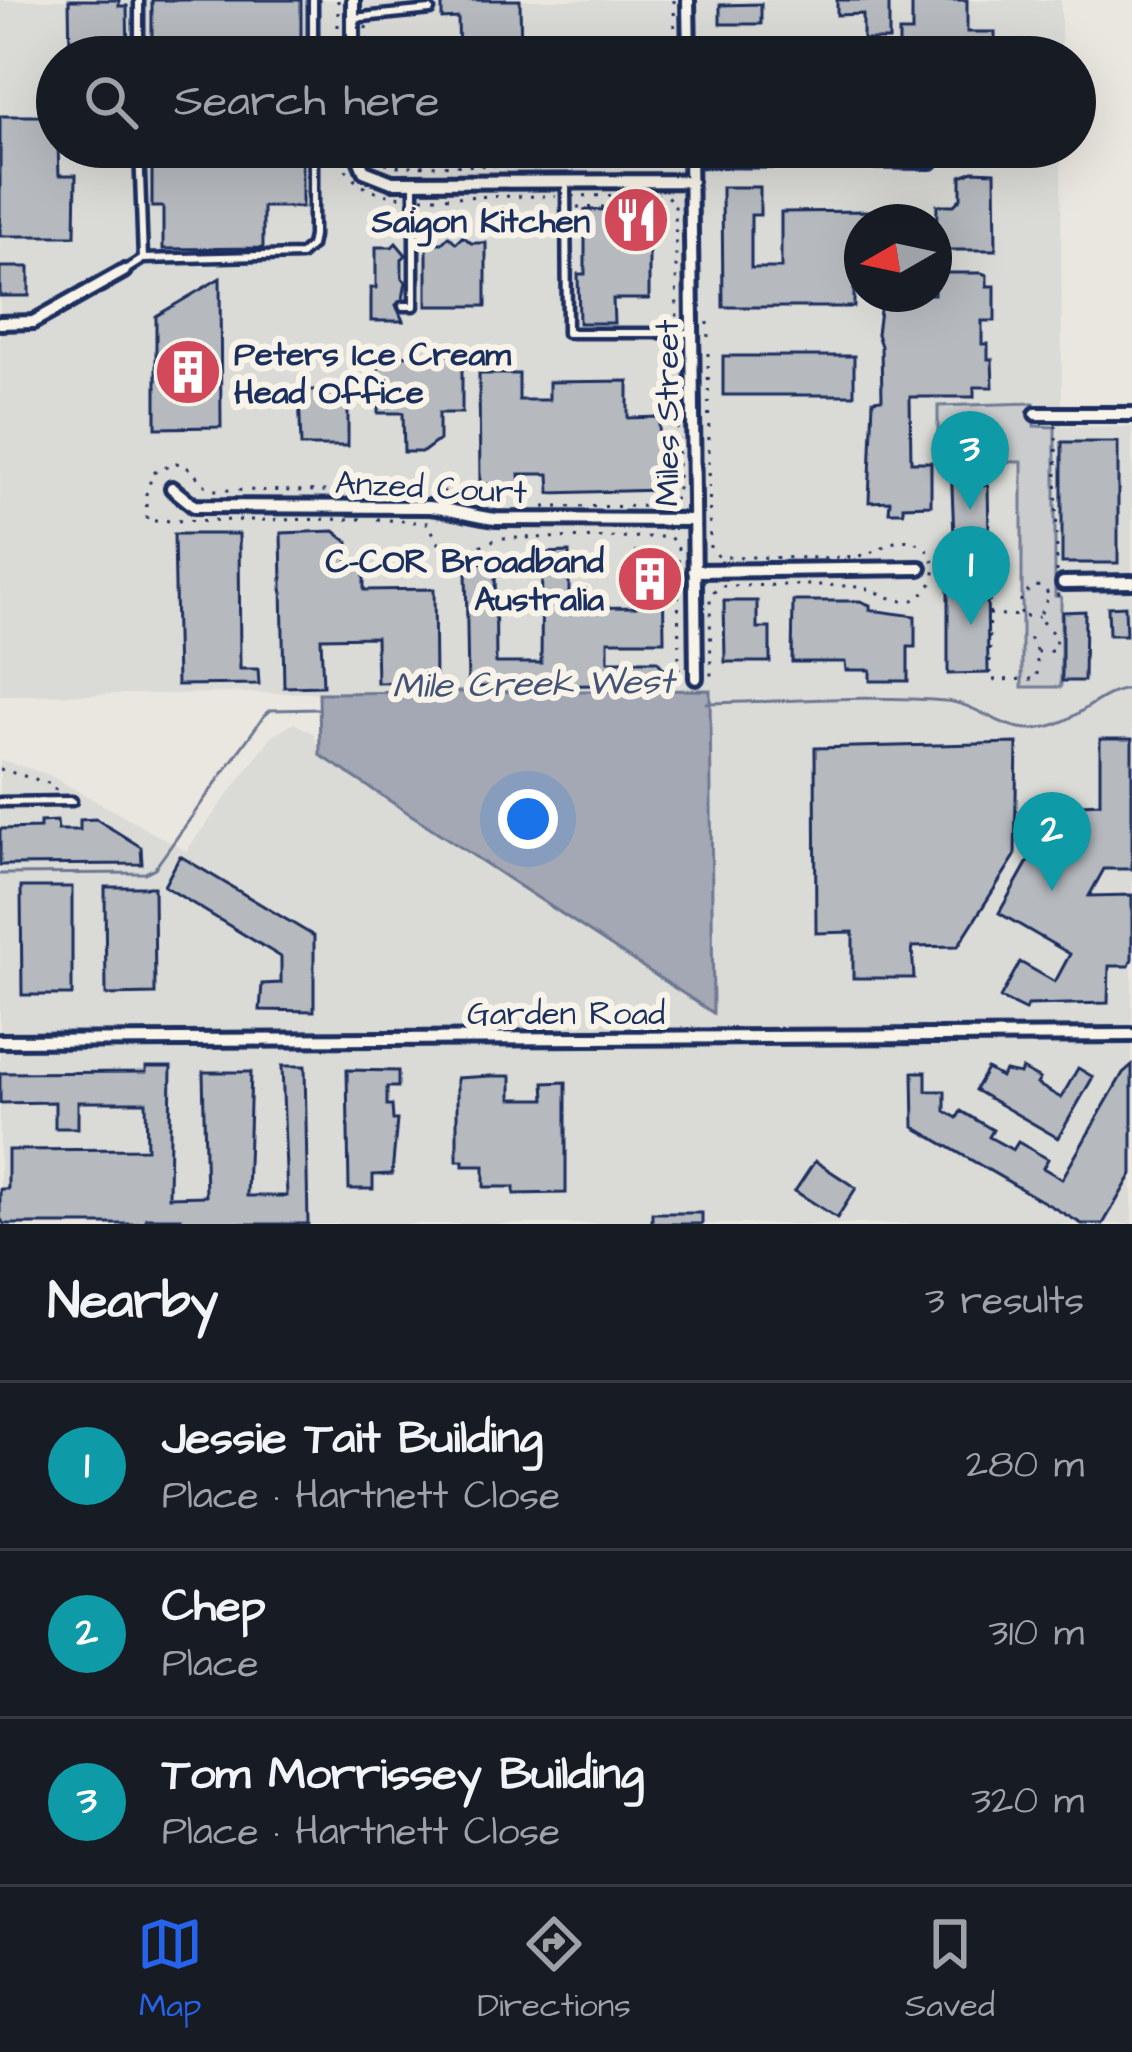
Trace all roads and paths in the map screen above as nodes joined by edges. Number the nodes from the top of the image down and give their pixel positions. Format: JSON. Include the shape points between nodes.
{"nodes":[{"id":1,"x":139,"y":0,"type":"edge"},
{"id":2,"x":313,"y":0,"type":"edge"},
{"id":3,"x":338,"y":0,"type":"edge"},
{"id":4,"x":352,"y":0,"type":"edge"},
{"id":5,"x":674,"y":0,"type":"edge"},
{"id":6,"x":688,"y":0,"type":"edge"},
{"id":7,"x":430,"y":10,"type":"dead end"},
{"id":8,"x":360,"y":17,"type":"junction"},
{"id":9,"x":139,"y":36,"type":"edge"},
{"id":10,"x":313,"y":36,"type":"edge"},
{"id":11,"x":338,"y":36,"type":"edge"},
{"id":12,"x":357,"y":36,"type":"edge"},
{"id":13,"x":364,"y":36,"type":"edge"},
{"id":14,"x":675,"y":36,"type":"edge"},
{"id":15,"x":689,"y":36,"type":"edge"},
{"id":16,"x":140,"y":168,"type":"edge"},
{"id":17,"x":313,"y":168,"type":"edge"},
{"id":18,"x":363,"y":168,"type":"edge"},
{"id":19,"x":691,"y":168,"type":"edge"},
{"id":20,"x":566,"y":181,"type":"junction"},
{"id":21,"x":691,"y":181,"type":"junction"},
{"id":22,"x":414,"y":182,"type":"junction"},
{"id":23,"x":666,"y":195,"type":"dead end"},
{"id":24,"x":575,"y":207,"type":"dead end"},
{"id":25,"x":675,"y":216,"type":"junction"},
{"id":26,"x":692,"y":216,"type":"junction"},
{"id":27,"x":143,"y":259,"type":"junction"},
{"id":28,"x":124,"y":271,"type":"joint"},
{"id":29,"x":403,"y":306,"type":"dead end"},
{"id":30,"x":708,"y":322,"type":"dead end"},
{"id":31,"x":0,"y":323,"type":"edge"},
{"id":32,"x":678,"y":333,"type":"junction"},
{"id":33,"x":692,"y":333,"type":"junction"},
{"id":34,"x":708,"y":341,"type":"dead end"},
{"id":35,"x":708,"y":352,"type":"dead end"},
{"id":36,"x":1036,"y":414,"type":"dead end"},
{"id":37,"x":1132,"y":414,"type":"edge"},
{"id":38,"x":1056,"y":425,"type":"dead end"},
{"id":39,"x":172,"y":488,"type":"dead end"},
{"id":40,"x":539,"y":507,"type":"dead end"},
{"id":41,"x":496,"y":508,"type":"dead end"},
{"id":42,"x":694,"y":520,"type":"junction"},
{"id":43,"x":963,"y":538,"type":"dead end"},
{"id":44,"x":976,"y":539,"type":"dead end"},
{"id":45,"x":710,"y":542,"type":"dead end"},
{"id":46,"x":920,"y":568,"type":"dead end"},
{"id":47,"x":694,"y":571,"type":"junction"},
{"id":48,"x":953,"y":578,"type":"dead end"},
{"id":49,"x":1132,"y":582,"type":"edge"},
{"id":50,"x":1060,"y":583,"type":"junction"},
{"id":51,"x":1049,"y":595,"type":"junction"},
{"id":52,"x":988,"y":614,"type":"junction"},
{"id":53,"x":1021,"y":614,"type":"junction"},
{"id":54,"x":1039,"y":617,"type":"junction"},
{"id":55,"x":1026,"y":632,"type":"dead end"},
{"id":56,"x":1037,"y":652,"type":"junction"},
{"id":57,"x":696,"y":679,"type":"dead end"},
{"id":58,"x":679,"y":680,"type":"dead end"},
{"id":59,"x":0,"y":769,"type":"edge"},
{"id":60,"x":56,"y":801,"type":"junction"},
{"id":61,"x":72,"y":801,"type":"dead end"},
{"id":62,"x":0,"y":802,"type":"edge"},
{"id":63,"x":1132,"y":1036,"type":"edge"},
{"id":64,"x":0,"y":1041,"type":"edge"}],
"edges":[{"from":1,"to":9,"type":"lane"},
{"from":2,"to":10,"type":"lane"},
{"from":3,"to":11,"type":"path"},
{"from":4,"to":8,"type":"street"},
{"from":5,"to":14,"type":"path"},
{"from":6,"to":15,"type":"street"},
{"from":7,"to":8,"type":"lane"},
{"from":8,"to":12,"type":"street"},
{"from":8,"to":13,"type":"path"},
{"from":16,"to":27,"type":"lane"},
{"from":17,"to":27,"type":"lane","via":[[313,236],[301,256]]},
{"from":18,"to":22,"type":"street","via":[[377,179]]},
{"from":19,"to":21,"type":"street","name":"Miles Street"},
{"from":20,"to":21,"type":"street"},
{"from":20,"to":22,"type":"street"},
{"from":20,"to":32,"type":"lane","via":[[567,333]]},
{"from":21,"to":26,"type":"street","name":"Miles Street"},
{"from":22,"to":29,"type":"lane","via":[[414,306]]},
{"from":23,"to":25,"type":"path"},
{"from":24,"to":25,"type":"path","via":[[652,207],[652,217]]},
{"from":25,"to":26,"type":"path"},
{"from":25,"to":32,"type":"path"},
{"from":26,"to":33,"type":"street","name":"Miles Street"},
{"from":27,"to":28,"type":"lane"},
{"from":28,"to":31,"type":"street","via":[[33,322]]},
{"from":30,"to":34,"type":"path"},
{"from":32,"to":33,"type":"lane"},
{"from":32,"to":40,"type":"path","via":[[678,495],[668,506]]},
{"from":33,"to":42,"type":"street","name":"Miles Street"},
{"from":35,"to":45,"type":"path"},
{"from":36,"to":37,"type":"street"},
{"from":38,"to":50,"type":"path"},
{"from":39,"to":42,"type":"street","name":"Anzed Court","via":[[194,506]]},
{"from":41,"to":58,"type":"path","via":[[443,492],[214,490],[176,463],[153,473],[146,494],[147,521],[428,523],[440,546],[456,553],[499,538],[670,537],[678,547]]},
{"from":42,"to":47,"type":"street","name":"Miles Street"},
{"from":43,"to":48,"type":"path","via":[[953,537]]},
{"from":44,"to":52,"type":"path","via":[[990,539]]},
{"from":46,"to":47,"type":"street"},
{"from":47,"to":57,"type":"street","name":"Miles Street"},
{"from":49,"to":50,"type":"street"},
{"from":50,"to":51,"type":"path"},
{"from":51,"to":53,"type":"path","via":[[1029,589]]},
{"from":51,"to":54,"type":"path"},
{"from":52,"to":53,"type":"path"},
{"from":52,"to":56,"type":"path","via":[[990,680],[1035,680]]},
{"from":53,"to":54,"type":"path"},
{"from":54,"to":56,"type":"path","via":[[1056,643]]},
{"from":55,"to":56,"type":"path"},
{"from":59,"to":60,"type":"path","via":[[55,785]]},
{"from":60,"to":61,"type":"lane"},
{"from":60,"to":62,"type":"lane"},
{"from":63,"to":64,"type":"street","name":"Garden Road"}]}
